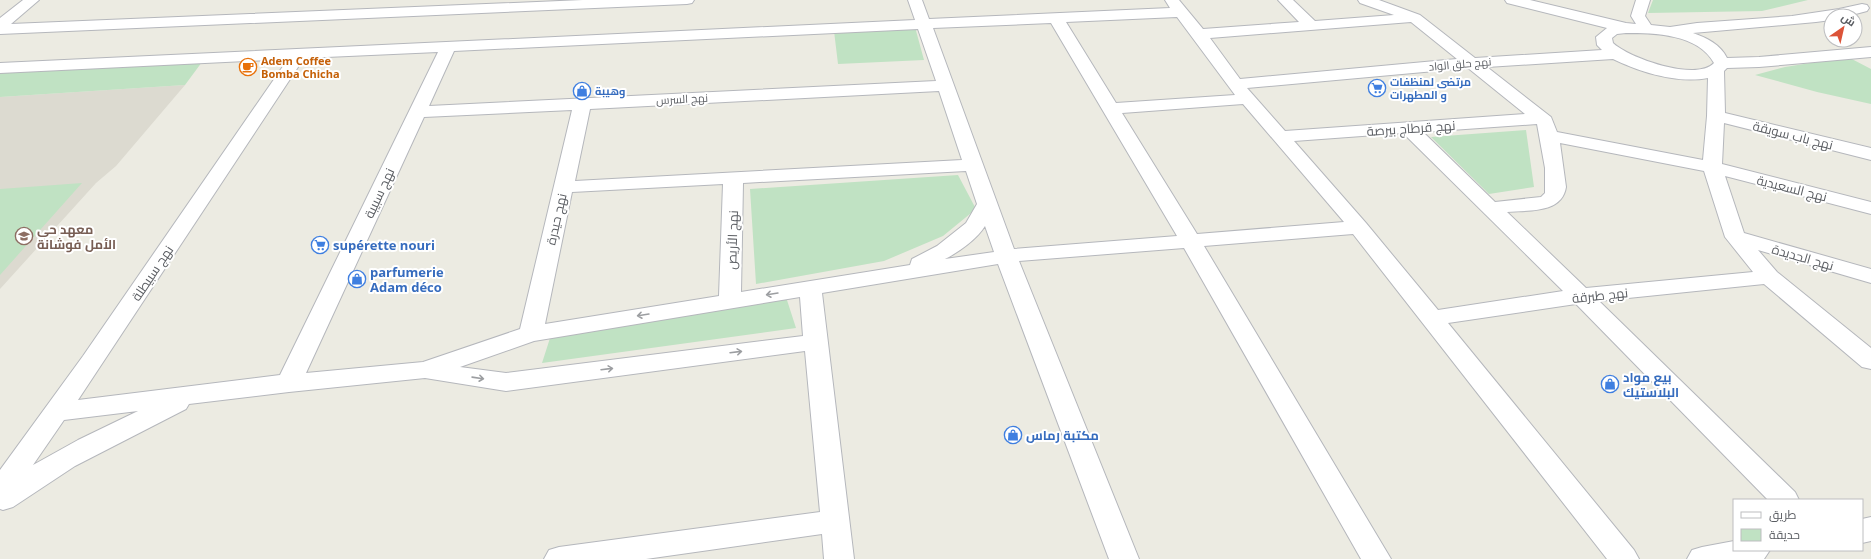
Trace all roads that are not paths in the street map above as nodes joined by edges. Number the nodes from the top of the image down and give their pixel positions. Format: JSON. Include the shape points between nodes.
{"nodes":[{"id":1,"x":32,"y":0,"type":"edge"},
{"id":2,"x":337,"y":0,"type":"edge"},
{"id":3,"x":687,"y":0,"type":"edge"},
{"id":4,"x":915,"y":0,"type":"edge"},
{"id":5,"x":1285,"y":0,"type":"edge"},
{"id":6,"x":1365,"y":0,"type":"edge"},
{"id":7,"x":1643,"y":0,"type":"edge"},
{"id":8,"x":1846,"y":0,"type":"edge"},
{"id":9,"x":1519,"y":1,"type":"edge"},
{"id":10,"x":1177,"y":6,"type":"edge"},
{"id":11,"x":1866,"y":10,"type":"edge"},
{"id":12,"x":324,"y":15,"type":"junction"},
{"id":13,"x":1056,"y":18,"type":"junction"},
{"id":14,"x":1415,"y":18,"type":"junction"},
{"id":15,"x":923,"y":24,"type":"junction"},
{"id":16,"x":0,"y":25,"type":"edge"},
{"id":17,"x":1310,"y":25,"type":"junction"},
{"id":18,"x":1626,"y":28,"type":"junction"},
{"id":19,"x":1646,"y":28,"type":"junction"},
{"id":20,"x":0,"y":29,"type":"edge"},
{"id":21,"x":1668,"y":32,"type":"junction"},
{"id":22,"x":1199,"y":34,"type":"junction"},
{"id":23,"x":449,"y":46,"type":"junction"},
{"id":24,"x":1871,"y":52,"type":"edge"},
{"id":25,"x":300,"y":53,"type":"junction"},
{"id":26,"x":1615,"y":54,"type":"junction"},
{"id":27,"x":1472,"y":63,"type":"junction"},
{"id":28,"x":1719,"y":67,"type":"junction"},
{"id":29,"x":0,"y":68,"type":"edge"},
{"id":30,"x":946,"y":86,"type":"junction"},
{"id":31,"x":1240,"y":91,"type":"junction"},
{"id":32,"x":582,"y":104,"type":"junction"},
{"id":33,"x":1111,"y":109,"type":"junction"},
{"id":34,"x":418,"y":112,"type":"junction"},
{"id":35,"x":1716,"y":116,"type":"junction"},
{"id":36,"x":1541,"y":118,"type":"junction"},
{"id":37,"x":1408,"y":128,"type":"junction"},
{"id":38,"x":1280,"y":136,"type":"junction"},
{"id":39,"x":1550,"y":136,"type":"junction"},
{"id":40,"x":1871,"y":154,"type":"edge"},
{"id":41,"x":973,"y":165,"type":"junction"},
{"id":42,"x":1712,"y":167,"type":"junction"},
{"id":43,"x":734,"y":178,"type":"junction"},
{"id":44,"x":564,"y":187,"type":"junction"},
{"id":45,"x":987,"y":204,"type":"junction"},
{"id":46,"x":1492,"y":208,"type":"junction"},
{"id":47,"x":1871,"y":208,"type":"edge"},
{"id":48,"x":1359,"y":227,"type":"junction"},
{"id":49,"x":1735,"y":237,"type":"junction"},
{"id":50,"x":1191,"y":242,"type":"junction"},
{"id":51,"x":1006,"y":256,"type":"junction"},
{"id":52,"x":902,"y":273,"type":"junction"},
{"id":53,"x":1871,"y":276,"type":"edge"},
{"id":54,"x":1770,"y":277,"type":"junction"},
{"id":55,"x":810,"y":288,"type":"junction"},
{"id":56,"x":1581,"y":296,"type":"junction"},
{"id":57,"x":730,"y":301,"type":"junction"},
{"id":58,"x":1432,"y":318,"type":"junction"},
{"id":59,"x":531,"y":334,"type":"junction"},
{"id":60,"x":817,"y":342,"type":"junction"},
{"id":61,"x":1871,"y":361,"type":"edge"},
{"id":62,"x":426,"y":370,"type":"junction"},
{"id":63,"x":289,"y":383,"type":"junction"},
{"id":64,"x":192,"y":395,"type":"junction"},
{"id":65,"x":57,"y":412,"type":"junction"},
{"id":66,"x":0,"y":491,"type":"edge"},
{"id":67,"x":1784,"y":499,"type":"edge"},
{"id":68,"x":0,"y":501,"type":"edge"},
{"id":69,"x":836,"y":521,"type":"junction"},
{"id":70,"x":1749,"y":551,"type":"edge"},
{"id":71,"x":559,"y":559,"type":"edge"},
{"id":72,"x":839,"y":559,"type":"edge"},
{"id":73,"x":1124,"y":559,"type":"edge"},
{"id":74,"x":1376,"y":559,"type":"edge"},
{"id":75,"x":1624,"y":559,"type":"edge"},
{"id":76,"x":1702,"y":559,"type":"edge"}],
"edges":[{"from":1,"to":16,"type":"street"},
{"from":2,"to":12,"type":"street"},
{"from":3,"to":12,"type":"street"},
{"from":4,"to":15,"type":"street"},
{"from":5,"to":17,"type":"street"},
{"from":6,"to":14,"type":"street"},
{"from":7,"to":19,"type":"street","via":[[1638,16]]},
{"from":8,"to":11,"type":"street"},
{"from":9,"to":18,"type":"street"},
{"from":10,"to":13,"type":"street"},
{"from":10,"to":22,"type":"street"},
{"from":11,"to":21,"type":"street","via":[[1813,19],[1703,26]]},
{"from":12,"to":20,"type":"street"},
{"from":13,"to":15,"type":"street"},
{"from":13,"to":33,"type":"street"},
{"from":14,"to":17,"type":"street"},
{"from":14,"to":27,"type":"street"},
{"from":15,"to":23,"type":"street"},
{"from":15,"to":30,"type":"street"},
{"from":17,"to":22,"type":"street"},
{"from":18,"to":19,"type":"street"},
{"from":18,"to":26,"type":"street","via":[[1612,31],[1604,37],[1605,44]]},
{"from":19,"to":21,"type":"street"},
{"from":21,"to":28,"type":"street","via":[[1708,46],[1719,55]]},
{"from":22,"to":31,"type":"street"},
{"from":23,"to":25,"type":"street"},
{"from":23,"to":34,"type":"street","name":"نهج سبيبة"},
{"from":24,"to":28,"type":"street"},
{"from":25,"to":29,"type":"street"},
{"from":25,"to":65,"type":"street","name":"نهج سبيطلة"},
{"from":26,"to":27,"type":"street","name":"نهج حلق الواد"},
{"from":26,"to":28,"type":"street","via":[[1655,69],[1679,73],[1700,73]]},
{"from":27,"to":31,"type":"street","name":"نهج حلق الواد"},
{"from":27,"to":36,"type":"street"},
{"from":28,"to":35,"type":"street"},
{"from":30,"to":32,"type":"street","name":"نهج السرس"},
{"from":30,"to":41,"type":"street"},
{"from":31,"to":33,"type":"street","name":"نهج حلق الواد"},
{"from":31,"to":38,"type":"street"},
{"from":32,"to":34,"type":"street","name":"نهج السرس"},
{"from":32,"to":44,"type":"street","name":"نهج حيدرة"},
{"from":33,"to":50,"type":"street"},
{"from":34,"to":63,"type":"street","name":"نهج سبيبة"},
{"from":35,"to":40,"type":"street","name":"نهج باب سويقة"},
{"from":35,"to":42,"type":"street"},
{"from":36,"to":37,"type":"street","name":"نهج قرطاج بيرصة"},
{"from":36,"to":39,"type":"street","via":[[1545,121]]},
{"from":37,"to":38,"type":"street","name":"نهج قرطاج بيرصة"},
{"from":37,"to":46,"type":"street"},
{"from":38,"to":48,"type":"street"},
{"from":39,"to":42,"type":"street","name":"نهج السعيدية"},
{"from":39,"to":46,"type":"street","via":[[1555,193],[1547,202]]},
{"from":41,"to":43,"type":"street"},
{"from":41,"to":45,"type":"street"},
{"from":42,"to":47,"type":"street","name":"نهج السعيدية"},
{"from":42,"to":49,"type":"street"},
{"from":43,"to":44,"type":"street"},
{"from":43,"to":57,"type":"street","name":"نهج الأريص"},
{"from":44,"to":59,"type":"street","name":"نهج حيدرة"},
{"from":45,"to":51,"type":"street"},
{"from":45,"to":52,"type":"street","via":[[974,227],[946,251]]},
{"from":46,"to":56,"type":"street"},
{"from":48,"to":50,"type":"street"},
{"from":48,"to":58,"type":"street"},
{"from":49,"to":53,"type":"street","name":"نهج الجديدة"},
{"from":49,"to":54,"type":"street"},
{"from":50,"to":51,"type":"street"},
{"from":50,"to":74,"type":"street"},
{"from":51,"to":52,"type":"street"},
{"from":51,"to":73,"type":"street"},
{"from":52,"to":55,"type":"street"},
{"from":54,"to":56,"type":"street","name":"نهج طبرقة"},
{"from":54,"to":61,"type":"street"},
{"from":55,"to":57,"type":"street","one_way":true},
{"from":55,"to":60,"type":"street"},
{"from":56,"to":58,"type":"street","name":"نهج طبرقة"},
{"from":56,"to":67,"type":"street"},
{"from":57,"to":59,"type":"street","one_way":true},
{"from":58,"to":75,"type":"street"},
{"from":59,"to":62,"type":"street"},
{"from":62,"to":60,"type":"street","one_way":true,"via":[[506,382]]},
{"from":60,"to":69,"type":"street"},
{"from":62,"to":63,"type":"street"},
{"from":63,"to":64,"type":"street"},
{"from":64,"to":65,"type":"street"},
{"from":64,"to":68,"type":"street","via":[[100,440],[28,480]]},
{"from":65,"to":66,"type":"street","name":"نهج سبيطلة"},
{"from":69,"to":71,"type":"street"},
{"from":69,"to":72,"type":"street"},
{"from":70,"to":76,"type":"street"}]}
